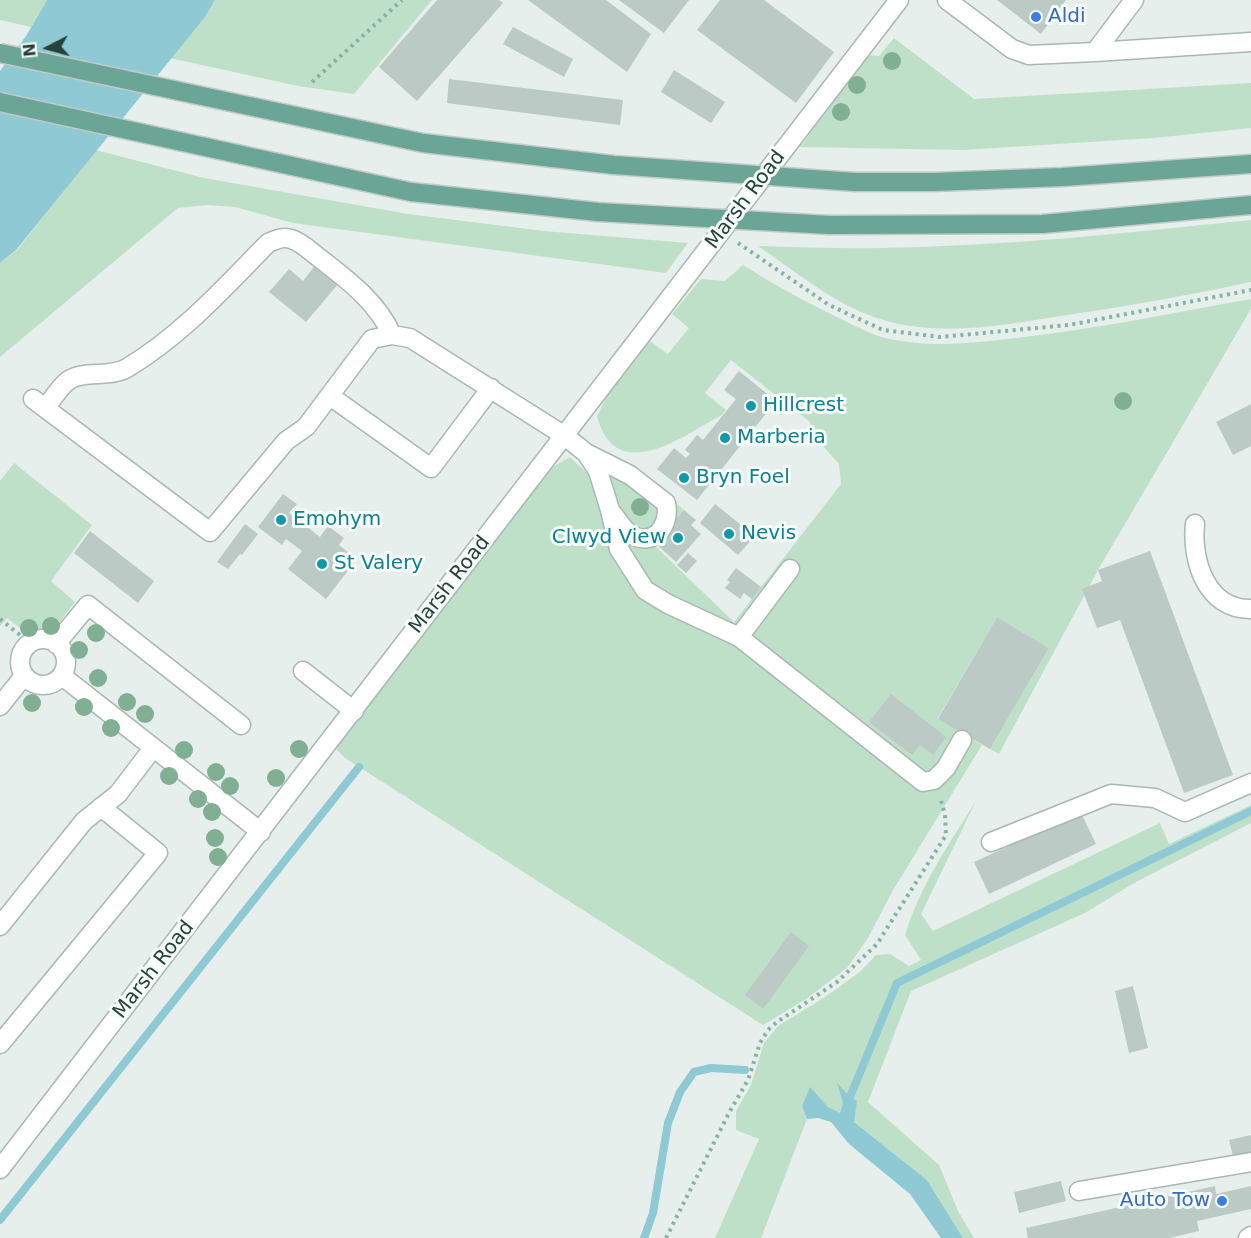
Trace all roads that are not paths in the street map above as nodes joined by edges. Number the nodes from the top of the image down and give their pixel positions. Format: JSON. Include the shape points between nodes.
{"nodes":[{"id":1,"x":899,"y":0,"type":"edge"},
{"id":2,"x":947,"y":0,"type":"edge"},
{"id":3,"x":1134,"y":0,"type":"edge"},
{"id":4,"x":1251,"y":42,"type":"edge"},
{"id":5,"x":1095,"y":52,"type":"junction"},
{"id":6,"x":0,"y":53,"type":"edge"},
{"id":7,"x":0,"y":102,"type":"edge"},
{"id":8,"x":1251,"y":164,"type":"edge"},
{"id":9,"x":1251,"y":205,"type":"edge"},
{"id":10,"x":392,"y":334,"type":"junction"},
{"id":11,"x":491,"y":388,"type":"junction"},
{"id":12,"x":330,"y":396,"type":"junction"},
{"id":13,"x":565,"y":436,"type":"junction"},
{"id":14,"x":586,"y":453,"type":"junction"},
{"id":15,"x":610,"y":510,"type":"junction"},
{"id":16,"x":1195,"y":524,"type":"dead end"},
{"id":17,"x":790,"y":569,"type":"dead end"},
{"id":18,"x":1251,"y":609,"type":"edge"},
{"id":19,"x":739,"y":637,"type":"junction"},
{"id":20,"x":57,"y":644,"type":"junction"},
{"id":21,"x":303,"y":672,"type":"dead end"},
{"id":22,"x":24,"y":676,"type":"junction"},
{"id":23,"x":62,"y":676,"type":"junction"},
{"id":24,"x":0,"y":706,"type":"edge"},
{"id":25,"x":354,"y":711,"type":"junction"},
{"id":26,"x":241,"y":725,"type":"dead end"},
{"id":27,"x":962,"y":740,"type":"dead end"},
{"id":28,"x":153,"y":748,"type":"junction"},
{"id":29,"x":1251,"y":783,"type":"edge"},
{"id":30,"x":101,"y":807,"type":"junction"},
{"id":31,"x":261,"y":832,"type":"junction"},
{"id":32,"x":991,"y":842,"type":"dead end"},
{"id":33,"x":0,"y":926,"type":"edge"},
{"id":34,"x":0,"y":1044,"type":"edge"},
{"id":35,"x":1251,"y":1162,"type":"edge"},
{"id":36,"x":0,"y":1168,"type":"edge"},
{"id":37,"x":1079,"y":1191,"type":"dead end"}],
"edges":[{"from":1,"to":13,"type":"street","name":"Marsh Road"},
{"from":2,"to":5,"type":"street","via":[[1012,49],[1029,55]]},
{"from":3,"to":5,"type":"street"},
{"from":4,"to":5,"type":"street"},
{"from":6,"to":8,"type":"main road","bridge":true,"via":[[423,143],[614,165],[855,182],[934,182]]},
{"from":7,"to":9,"type":"main road","bridge":true,"via":[[411,192],[598,212],[830,225],[1042,224]]},
{"from":10,"to":11,"type":"street","via":[[410,338]]},
{"from":10,"to":12,"type":"street","via":[[372,339]]},
{"from":10,"to":12,"type":"street","via":[[377,309],[349,281],[300,243],[281,237],[268,243],[184,327],[125,369],[107,375],[79,376],[39,403],[210,532],[286,441],[306,427]]},
{"from":11,"to":12,"type":"street","via":[[431,468]]},
{"from":11,"to":13,"type":"street"},
{"from":13,"to":14,"type":"street"},
{"from":13,"to":25,"type":"street","name":"Marsh Road"},
{"from":14,"to":15,"type":"street","via":[[598,471]]},
{"from":14,"to":15,"type":"street","via":[[630,475],[666,503],[668,513],[663,529],[641,538],[627,533]]},
{"from":15,"to":19,"type":"street","via":[[619,549],[645,590]]},
{"from":16,"to":18,"type":"street","via":[[1196,561],[1206,585],[1220,599],[1241,609]]},
{"from":17,"to":19,"type":"street"},
{"from":19,"to":27,"type":"street","via":[[923,782],[934,780],[946,768]]},
{"from":20,"to":22,"type":"street","via":[[46,639],[30,643],[21,655]]},
{"from":20,"to":23,"type":"street","via":[[66,660]]},
{"from":20,"to":26,"type":"street","via":[[88,605]]},
{"from":21,"to":25,"type":"street"},
{"from":22,"to":23,"type":"street","via":[[43,685]]},
{"from":22,"to":24,"type":"street"},
{"from":23,"to":28,"type":"street"},
{"from":25,"to":31,"type":"street","name":"Marsh Road"},
{"from":28,"to":30,"type":"street","via":[[118,794]]},
{"from":28,"to":31,"type":"street"},
{"from":29,"to":32,"type":"street","via":[[1185,812],[1155,798],[1111,794]]},
{"from":30,"to":33,"type":"street","via":[[84,821]]},
{"from":30,"to":34,"type":"street","via":[[158,853]]},
{"from":31,"to":36,"type":"street","name":"Marsh Road"},
{"from":35,"to":37,"type":"street"}]}
